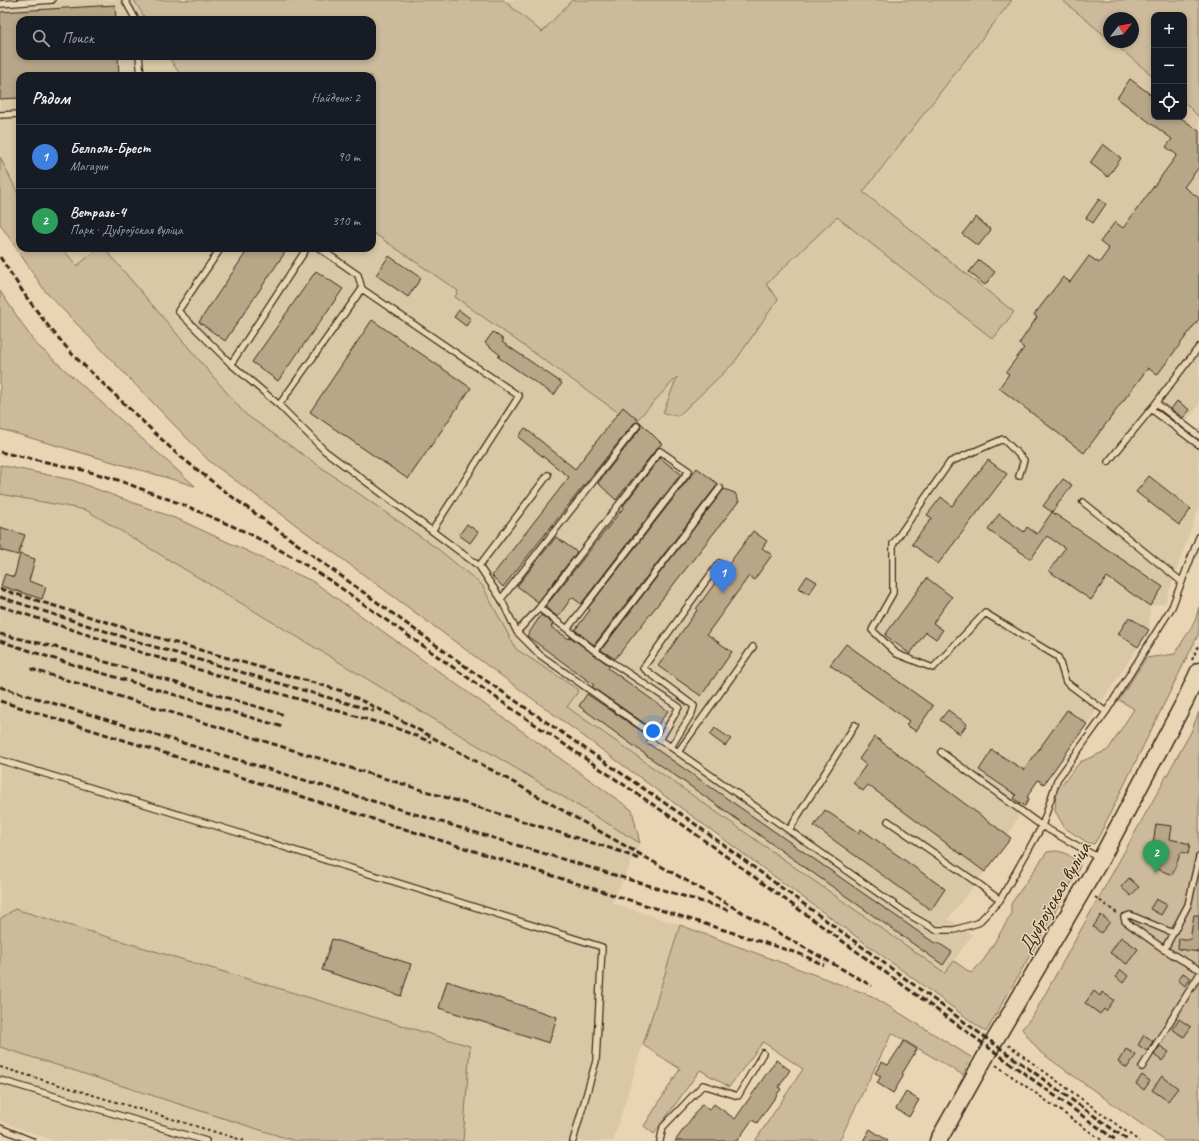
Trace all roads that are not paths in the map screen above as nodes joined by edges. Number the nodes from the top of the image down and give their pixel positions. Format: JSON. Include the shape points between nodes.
{"nodes":[{"id":1,"x":52,"y":0,"type":"edge"},
{"id":2,"x":125,"y":0,"type":"edge"},
{"id":3,"x":0,"y":4,"type":"edge"},
{"id":4,"x":135,"y":16,"type":"edge"},
{"id":5,"x":139,"y":60,"type":"edge"},
{"id":6,"x":141,"y":72,"type":"edge"},
{"id":7,"x":16,"y":114,"type":"edge"},
{"id":8,"x":0,"y":115,"type":"edge"},
{"id":9,"x":218,"y":252,"type":"edge"},
{"id":10,"x":304,"y":252,"type":"edge"},
{"id":11,"x":325,"y":252,"type":"edge"},
{"id":12,"x":362,"y":289,"type":"junction"},
{"id":13,"x":1199,"y":347,"type":"edge"},
{"id":14,"x":230,"y":364,"type":"junction"},
{"id":15,"x":1156,"y":403,"type":"junction"},
{"id":16,"x":279,"y":405,"type":"junction"},
{"id":17,"x":1151,"y":409,"type":"junction"},
{"id":18,"x":637,"y":426,"type":"dead end"},
{"id":19,"x":1199,"y":436,"type":"edge"},
{"id":20,"x":1199,"y":445,"type":"edge"},
{"id":21,"x":1108,"y":462,"type":"dead end"},
{"id":22,"x":548,"y":475,"type":"dead end"},
{"id":23,"x":1019,"y":476,"type":"dead end"},
{"id":24,"x":720,"y":488,"type":"dead end"},
{"id":25,"x":1083,"y":502,"type":"dead end"},
{"id":26,"x":432,"y":531,"type":"junction"},
{"id":27,"x":1199,"y":537,"type":"edge"},
{"id":28,"x":719,"y":563,"type":"dead end"},
{"id":29,"x":479,"y":566,"type":"junction"},
{"id":30,"x":1182,"y":582,"type":"junction"},
{"id":31,"x":501,"y":599,"type":"junction"},
{"id":32,"x":539,"y":608,"type":"junction"},
{"id":33,"x":567,"y":629,"type":"junction"},
{"id":34,"x":517,"y":632,"type":"junction"},
{"id":35,"x":753,"y":647,"type":"dead end"},
{"id":36,"x":595,"y":651,"type":"junction"},
{"id":37,"x":1199,"y":671,"type":"edge"},
{"id":38,"x":1106,"y":712,"type":"junction"},
{"id":39,"x":855,"y":725,"type":"dead end"},
{"id":40,"x":660,"y":740,"type":"junction"},
{"id":41,"x":671,"y":747,"type":"junction"},
{"id":42,"x":678,"y":752,"type":"junction"},
{"id":43,"x":941,"y":752,"type":"dead end"},
{"id":44,"x":0,"y":760,"type":"edge"},
{"id":45,"x":888,"y":821,"type":"dead end"},
{"id":46,"x":1042,"y":826,"type":"junction"},
{"id":47,"x":788,"y":830,"type":"junction"},
{"id":48,"x":1199,"y":857,"type":"edge"},
{"id":49,"x":1101,"y":860,"type":"junction"},
{"id":50,"x":1000,"y":900,"type":"junction"},
{"id":51,"x":1172,"y":933,"type":"junction"},
{"id":52,"x":1164,"y":950,"type":"junction"},
{"id":53,"x":1199,"y":969,"type":"edge"},
{"id":54,"x":1199,"y":976,"type":"edge"},
{"id":55,"x":763,"y":1053,"type":"dead end"},
{"id":56,"x":1142,"y":1067,"type":"dead end"},
{"id":57,"x":0,"y":1080,"type":"edge"},
{"id":58,"x":0,"y":1128,"type":"edge"},
{"id":59,"x":32,"y":1141,"type":"edge"},
{"id":60,"x":206,"y":1141,"type":"edge"},
{"id":61,"x":573,"y":1141,"type":"edge"},
{"id":62,"x":660,"y":1141,"type":"edge"},
{"id":63,"x":938,"y":1141,"type":"edge"}],
"edges":[{"from":1,"to":3,"type":"lane"},
{"from":2,"to":4,"type":"lane"},
{"from":5,"to":6,"type":"lane"},
{"from":7,"to":8,"type":"lane"},
{"from":9,"to":14,"type":"lane","via":[[178,311]]},
{"from":10,"to":14,"type":"lane"},
{"from":11,"to":12,"type":"lane","via":[[358,275]]},
{"from":12,"to":16,"type":"lane"},
{"from":12,"to":26,"type":"lane","via":[[519,396]]},
{"from":13,"to":15,"type":"lane"},
{"from":14,"to":16,"type":"lane"},
{"from":15,"to":17,"type":"lane"},
{"from":15,"to":19,"type":"lane"},
{"from":16,"to":26,"type":"lane","via":[[325,451]]},
{"from":17,"to":20,"type":"lane"},
{"from":17,"to":21,"type":"lane"},
{"from":18,"to":31,"type":"lane"},
{"from":22,"to":29,"type":"lane"},
{"from":23,"to":38,"type":"lane","via":[[1024,460],[1003,439],[950,462],[893,544],[893,593],[872,630],[896,654],[933,668],[985,613],[1058,656],[1066,682]]},
{"from":24,"to":36,"type":"lane"},
{"from":25,"to":30,"type":"lane"},
{"from":26,"to":29,"type":"lane"},
{"from":27,"to":30,"type":"lane"},
{"from":28,"to":41,"type":"lane","via":[[643,668],[694,706]]},
{"from":29,"to":31,"type":"lane"},
{"from":30,"to":38,"type":"lane","via":[[1172,607]]},
{"from":31,"to":34,"type":"lane"},
{"from":32,"to":33,"type":"lane"},
{"from":32,"to":33,"type":"lane","via":[[660,451],[689,471]]},
{"from":32,"to":34,"type":"lane"},
{"from":33,"to":36,"type":"lane"},
{"from":34,"to":40,"type":"lane","via":[[540,655]]},
{"from":35,"to":42,"type":"lane"},
{"from":36,"to":40,"type":"lane","via":[[679,707]]},
{"from":37,"to":49,"type":"main road","name":"Дуброўская вуліца"},
{"from":38,"to":46,"type":"lane","via":[[1057,780]]},
{"from":39,"to":47,"type":"lane"},
{"from":40,"to":41,"type":"lane"},
{"from":41,"to":42,"type":"lane"},
{"from":42,"to":47,"type":"lane"},
{"from":43,"to":46,"type":"lane"},
{"from":44,"to":61,"type":"lane","via":[[602,947],[596,1061]]},
{"from":45,"to":50,"type":"lane"},
{"from":46,"to":49,"type":"lane"},
{"from":46,"to":50,"type":"lane"},
{"from":47,"to":50,"type":"lane","via":[[908,914],[936,930],[954,930],[978,923]]},
{"from":48,"to":51,"type":"lane","via":[[1188,905]]},
{"from":49,"to":63,"type":"main road","name":"Дуброўская вуліца"},
{"from":51,"to":52,"type":"lane"},
{"from":51,"to":52,"type":"lane","via":[[1130,915],[1124,917],[1125,921]]},
{"from":52,"to":53,"type":"lane"},
{"from":54,"to":56,"type":"lane"},
{"from":55,"to":62,"type":"lane","via":[[738,1096],[703,1085],[663,1127]]},
{"from":57,"to":60,"type":"lane"},
{"from":58,"to":59,"type":"lane"}]}
